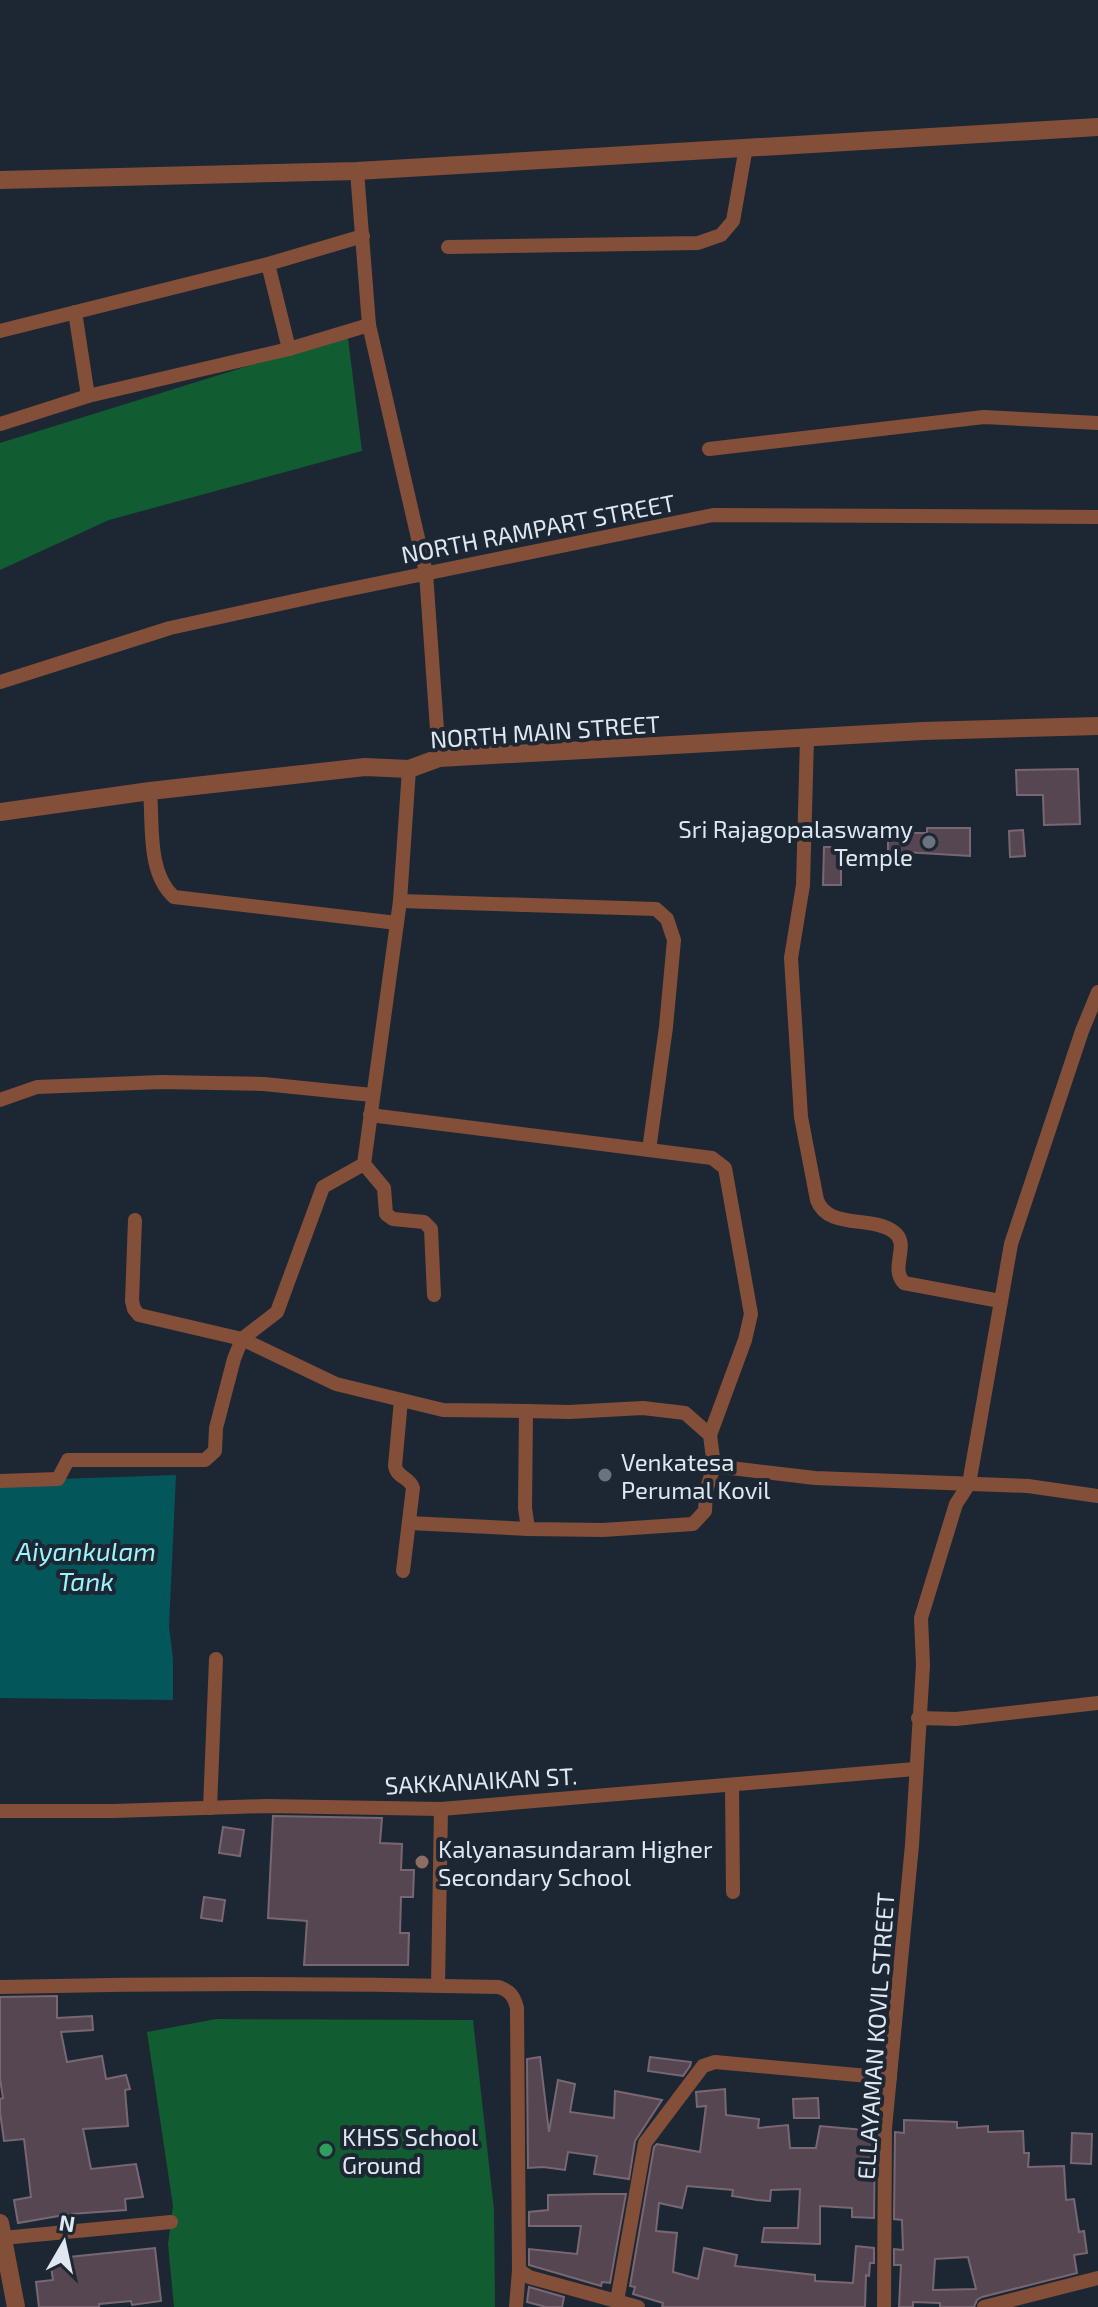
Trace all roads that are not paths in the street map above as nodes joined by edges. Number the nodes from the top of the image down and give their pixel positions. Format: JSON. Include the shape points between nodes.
{"nodes":[{"id":1,"x":1098,"y":127,"type":"edge"},
{"id":2,"x":746,"y":147,"type":"junction"},
{"id":3,"x":357,"y":171,"type":"junction"},
{"id":4,"x":0,"y":180,"type":"edge"},
{"id":5,"x":363,"y":236,"type":"junction"},
{"id":6,"x":448,"y":247,"type":"dead end"},
{"id":7,"x":268,"y":264,"type":"junction"},
{"id":8,"x":75,"y":312,"type":"junction"},
{"id":9,"x":0,"y":331,"type":"edge"},
{"id":10,"x":370,"y":332,"type":"junction"},
{"id":11,"x":289,"y":349,"type":"junction"},
{"id":12,"x":88,"y":396,"type":"junction"},
{"id":13,"x":1098,"y":423,"type":"edge"},
{"id":14,"x":0,"y":424,"type":"edge"},
{"id":15,"x":709,"y":449,"type":"dead end"},
{"id":16,"x":1098,"y":517,"type":"edge"},
{"id":17,"x":426,"y":573,"type":"junction"},
{"id":18,"x":0,"y":682,"type":"edge"},
{"id":19,"x":1098,"y":726,"type":"edge"},
{"id":20,"x":807,"y":738,"type":"junction"},
{"id":21,"x":439,"y":758,"type":"junction"},
{"id":22,"x":409,"y":769,"type":"junction"},
{"id":23,"x":150,"y":791,"type":"junction"},
{"id":24,"x":0,"y":812,"type":"edge"},
{"id":25,"x":400,"y":901,"type":"junction"},
{"id":26,"x":397,"y":923,"type":"junction"},
{"id":27,"x":1098,"y":992,"type":"edge"},
{"id":28,"x":372,"y":1095,"type":"junction"},
{"id":29,"x":0,"y":1100,"type":"edge"},
{"id":30,"x":370,"y":1115,"type":"junction"},
{"id":31,"x":649,"y":1150,"type":"junction"},
{"id":32,"x":364,"y":1164,"type":"junction"},
{"id":33,"x":135,"y":1220,"type":"dead end"},
{"id":34,"x":434,"y":1295,"type":"dead end"},
{"id":35,"x":1000,"y":1301,"type":"junction"},
{"id":36,"x":242,"y":1339,"type":"junction"},
{"id":37,"x":401,"y":1400,"type":"junction"},
{"id":38,"x":526,"y":1411,"type":"junction"},
{"id":39,"x":710,"y":1435,"type":"junction"},
{"id":40,"x":714,"y":1466,"type":"junction"},
{"id":41,"x":0,"y":1481,"type":"edge"},
{"id":42,"x":969,"y":1484,"type":"junction"},
{"id":43,"x":1098,"y":1496,"type":"edge"},
{"id":44,"x":409,"y":1523,"type":"junction"},
{"id":45,"x":528,"y":1529,"type":"junction"},
{"id":46,"x":403,"y":1571,"type":"dead end"},
{"id":47,"x":216,"y":1659,"type":"dead end"},
{"id":48,"x":1098,"y":1703,"type":"edge"},
{"id":49,"x":918,"y":1725,"type":"junction"},
{"id":50,"x":915,"y":1769,"type":"junction"},
{"id":51,"x":732,"y":1786,"type":"junction"},
{"id":52,"x":210,"y":1808,"type":"junction"},
{"id":53,"x":441,"y":1809,"type":"junction"},
{"id":54,"x":0,"y":1811,"type":"edge"},
{"id":55,"x":733,"y":1892,"type":"dead end"},
{"id":56,"x":438,"y":1985,"type":"junction"},
{"id":57,"x":0,"y":1987,"type":"edge"},
{"id":58,"x":890,"y":2078,"type":"junction"},
{"id":59,"x":171,"y":2222,"type":"dead end"},
{"id":60,"x":1,"y":2231,"type":"edge"},
{"id":61,"x":519,"y":2270,"type":"junction"},
{"id":62,"x":1098,"y":2278,"type":"edge"},
{"id":63,"x":617,"y":2301,"type":"junction"},
{"id":64,"x":16,"y":2307,"type":"edge"},
{"id":65,"x":516,"y":2307,"type":"edge"},
{"id":66,"x":638,"y":2307,"type":"edge"},
{"id":67,"x":884,"y":2307,"type":"edge"},
{"id":68,"x":984,"y":2307,"type":"edge"}],
"edges":[{"from":1,"to":2,"type":"street"},
{"from":2,"to":3,"type":"street"},
{"from":2,"to":6,"type":"street","via":[[733,221],[710,239]]},
{"from":3,"to":4,"type":"street"},
{"from":3,"to":5,"type":"street"},
{"from":5,"to":7,"type":"street"},
{"from":5,"to":10,"type":"street"},
{"from":7,"to":8,"type":"street"},
{"from":7,"to":11,"type":"street"},
{"from":8,"to":9,"type":"street"},
{"from":8,"to":12,"type":"street"},
{"from":10,"to":11,"type":"street"},
{"from":10,"to":17,"type":"street"},
{"from":11,"to":12,"type":"street"},
{"from":12,"to":14,"type":"street"},
{"from":13,"to":15,"type":"street","via":[[984,417]]},
{"from":16,"to":17,"type":"street","name":"NORTH RAMPART STREET","via":[[713,515]]},
{"from":17,"to":18,"type":"street","name":"NORTH RAMPART STREET","via":[[170,628]]},
{"from":17,"to":21,"type":"street"},
{"from":19,"to":20,"type":"street","name":"NORTH MAIN STREET"},
{"from":20,"to":21,"type":"street","name":"NORTH MAIN STREET"},
{"from":20,"to":35,"type":"street","via":[[803,885],[791,958],[801,1117],[819,1208],[832,1217],[894,1232],[901,1247],[896,1269],[904,1283]]},
{"from":21,"to":22,"type":"street","name":"NORTH MAIN STREET"},
{"from":22,"to":23,"type":"street","name":"NORTH MAIN STREET","via":[[365,767]]},
{"from":22,"to":25,"type":"street"},
{"from":23,"to":24,"type":"street","name":"NORTH MAIN STREET"},
{"from":23,"to":26,"type":"street","via":[[157,873],[174,897]]},
{"from":25,"to":26,"type":"street"},
{"from":25,"to":31,"type":"street","via":[[656,909],[667,919],[674,940]]},
{"from":26,"to":28,"type":"street"},
{"from":27,"to":35,"type":"street","via":[[1011,1244]]},
{"from":28,"to":29,"type":"street","via":[[264,1084],[161,1082],[37,1087]]},
{"from":28,"to":30,"type":"street"},
{"from":30,"to":31,"type":"street"},
{"from":30,"to":32,"type":"street"},
{"from":31,"to":39,"type":"street","via":[[712,1158],[725,1168],[751,1314]]},
{"from":32,"to":34,"type":"street","via":[[384,1188],[386,1214],[424,1222],[431,1229]]},
{"from":32,"to":36,"type":"street","via":[[323,1187],[277,1312]]},
{"from":33,"to":36,"type":"street","via":[[134,1309],[147,1318]]},
{"from":35,"to":42,"type":"street"},
{"from":36,"to":37,"type":"street","via":[[336,1384]]},
{"from":36,"to":41,"type":"street","via":[[216,1428],[215,1451],[205,1460],[68,1460],[58,1479]]},
{"from":37,"to":38,"type":"street","via":[[443,1410]]},
{"from":37,"to":44,"type":"street","via":[[395,1466],[413,1488]]},
{"from":38,"to":39,"type":"street","via":[[643,1408],[685,1413]]},
{"from":38,"to":45,"type":"street"},
{"from":39,"to":40,"type":"street"},
{"from":40,"to":42,"type":"street","via":[[815,1478]]},
{"from":40,"to":45,"type":"street","via":[[705,1511],[693,1524]]},
{"from":42,"to":43,"type":"street"},
{"from":42,"to":49,"type":"street","name":"ELLAYAMAN KOVIL STREET","via":[[956,1504],[921,1618]]},
{"from":44,"to":45,"type":"street"},
{"from":44,"to":46,"type":"street"},
{"from":47,"to":52,"type":"street"},
{"from":48,"to":49,"type":"street"},
{"from":49,"to":50,"type":"street","name":"ELLAYAMAN KOVIL STREET"},
{"from":50,"to":51,"type":"street","name":"SAKKANAIKAN ST."},
{"from":50,"to":58,"type":"street","name":"ELLAYAMAN KOVIL STREET"},
{"from":51,"to":53,"type":"street","name":"SAKKANAIKAN ST."},
{"from":51,"to":55,"type":"street"},
{"from":52,"to":53,"type":"street","name":"SAKKANAIKAN ST."},
{"from":52,"to":54,"type":"street","name":"SAKKANAIKAN ST."},
{"from":53,"to":56,"type":"street"},
{"from":56,"to":57,"type":"street"},
{"from":56,"to":61,"type":"street","via":[[499,1987],[515,1998]]},
{"from":58,"to":63,"type":"street","via":[[715,2062],[703,2066],[645,2143]]},
{"from":58,"to":67,"type":"street","name":"ELLAYAMAN KOVIL STREET"},
{"from":59,"to":60,"type":"street"},
{"from":60,"to":64,"type":"street"},
{"from":61,"to":63,"type":"street"},
{"from":61,"to":65,"type":"street"},
{"from":62,"to":68,"type":"street"},
{"from":63,"to":66,"type":"street"}]}
